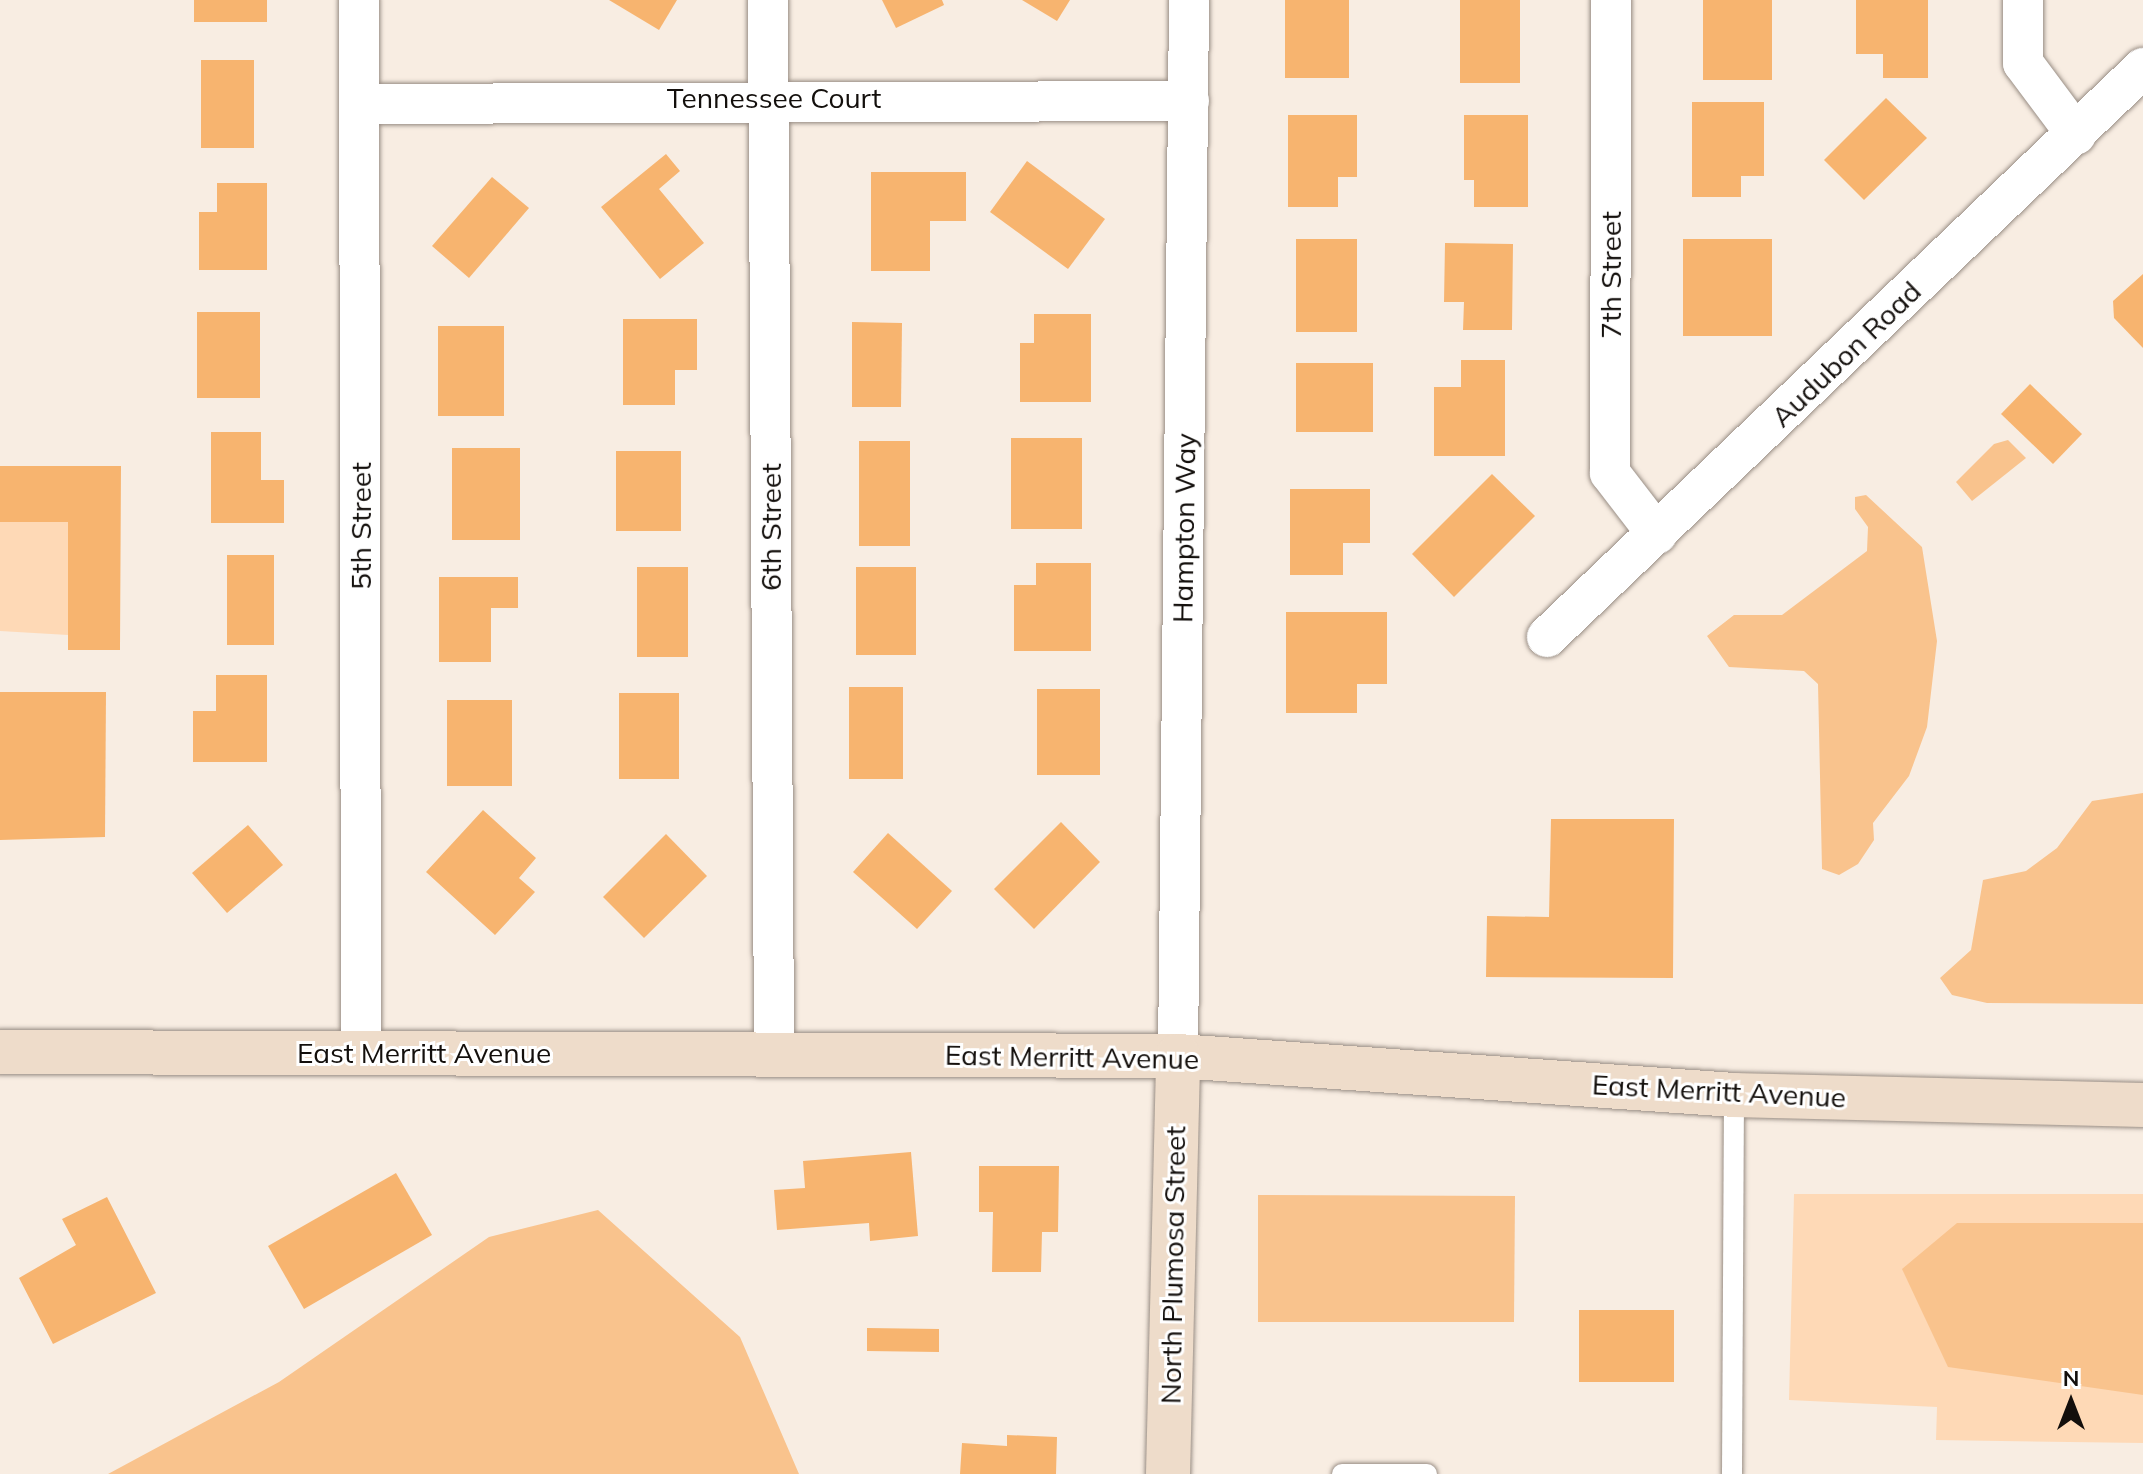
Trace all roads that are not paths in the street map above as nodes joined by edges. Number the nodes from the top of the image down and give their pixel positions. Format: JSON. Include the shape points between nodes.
{"nodes":[{"id":1,"x":359,"y":0,"type":"edge"},
{"id":2,"x":768,"y":0,"type":"edge"},
{"id":3,"x":1189,"y":0,"type":"edge"},
{"id":4,"x":1611,"y":0,"type":"edge"},
{"id":5,"x":2023,"y":0,"type":"edge"},
{"id":6,"x":2143,"y":68,"type":"edge"},
{"id":7,"x":768,"y":97,"type":"junction"},
{"id":8,"x":1189,"y":101,"type":"junction"},
{"id":9,"x":360,"y":104,"type":"junction"},
{"id":10,"x":2076,"y":134,"type":"junction"},
{"id":11,"x":1657,"y":534,"type":"junction"},
{"id":12,"x":1547,"y":637,"type":"dead end"},
{"id":13,"x":0,"y":1052,"type":"edge"},
{"id":14,"x":361,"y":1053,"type":"junction"},
{"id":15,"x":774,"y":1055,"type":"junction"},
{"id":16,"x":1178,"y":1056,"type":"junction"},
{"id":17,"x":1734,"y":1095,"type":"junction"},
{"id":18,"x":2143,"y":1105,"type":"edge"},
{"id":19,"x":1168,"y":1474,"type":"edge"},
{"id":20,"x":1342,"y":1474,"type":"edge"},
{"id":21,"x":1427,"y":1474,"type":"edge"},
{"id":22,"x":1732,"y":1474,"type":"edge"}],
"edges":[{"from":1,"to":9,"type":"street","name":"5th Street"},
{"from":2,"to":7,"type":"street","name":"6th Street"},
{"from":3,"to":8,"type":"street","name":"Hampton Way"},
{"from":4,"to":11,"type":"street","name":"7th Street","via":[[1610,473]]},
{"from":5,"to":10,"type":"street","via":[[2023,63]]},
{"from":6,"to":10,"type":"street","name":"Audubon Road"},
{"from":7,"to":8,"type":"street","name":"Tennessee Court"},
{"from":7,"to":9,"type":"street","name":"Tennessee Court"},
{"from":7,"to":15,"type":"street","name":"6th Street"},
{"from":8,"to":16,"type":"street","name":"Hampton Way"},
{"from":9,"to":14,"type":"street","name":"5th Street"},
{"from":10,"to":11,"type":"street","name":"Audubon Road"},
{"from":11,"to":12,"type":"street","name":"Audubon Road"},
{"from":13,"to":14,"type":"street","name":"East Merritt Avenue"},
{"from":14,"to":15,"type":"street","name":"East Merritt Avenue"},
{"from":15,"to":16,"type":"street","name":"East Merritt Avenue"},
{"from":16,"to":17,"type":"street","name":"East Merritt Avenue"},
{"from":16,"to":19,"type":"street","name":"North Plumosa Street"},
{"from":17,"to":18,"type":"street","name":"East Merritt Avenue"},
{"from":17,"to":22,"type":"lane"},
{"from":20,"to":21,"type":"lane"}]}
